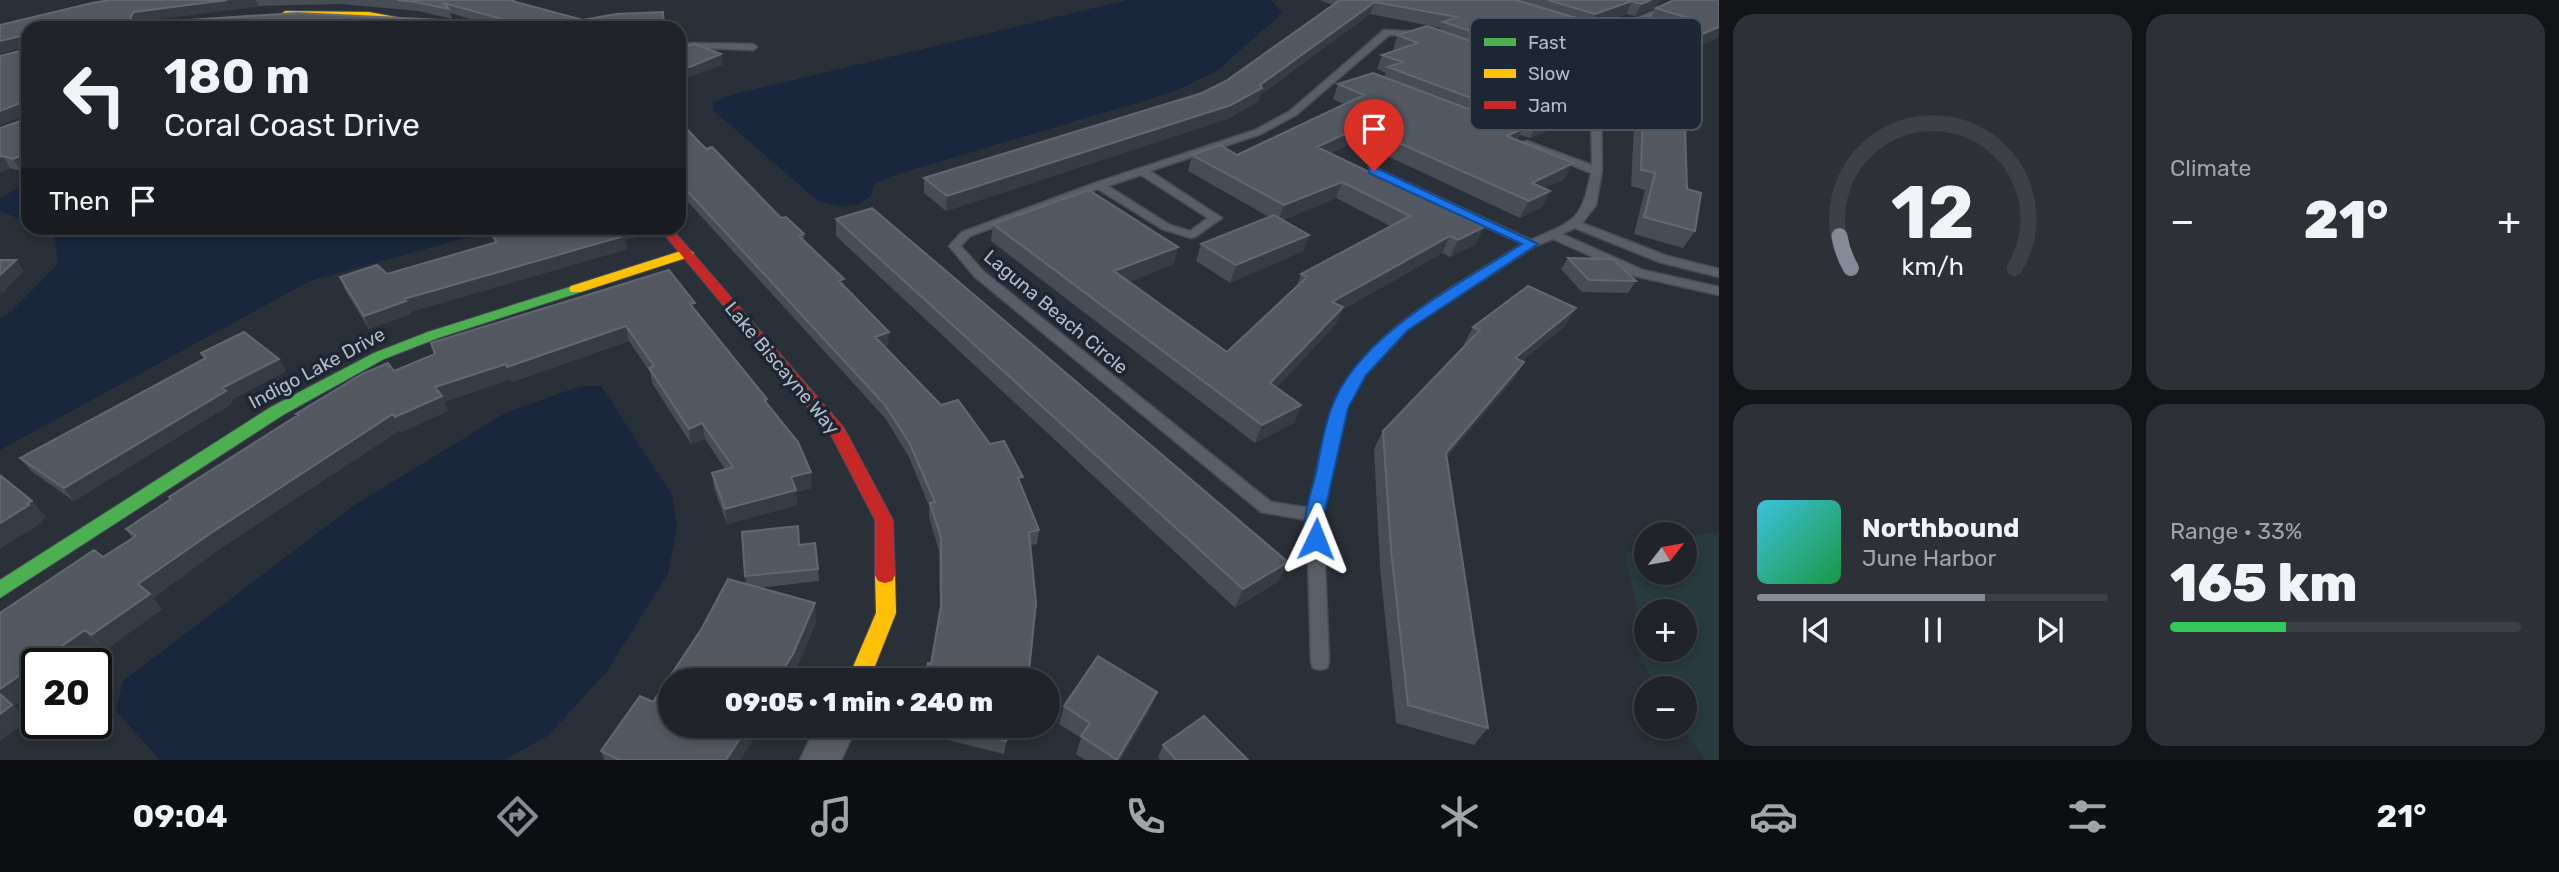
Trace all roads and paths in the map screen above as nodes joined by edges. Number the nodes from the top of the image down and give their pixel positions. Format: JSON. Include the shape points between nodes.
{"nodes":[{"id":1,"x":1688,"y":0,"type":"edge"},
{"id":2,"x":1660,"y":4,"type":"edge"},
{"id":3,"x":1672,"y":7,"type":"junction"},
{"id":4,"x":268,"y":16,"type":"edge"},
{"id":5,"x":1645,"y":18,"type":"edge"},
{"id":6,"x":406,"y":21,"type":"edge"},
{"id":7,"x":686,"y":45,"type":"edge"},
{"id":8,"x":753,"y":47,"type":"dead end"},
{"id":9,"x":1470,"y":51,"type":"edge"},
{"id":10,"x":1343,"y":72,"type":"junction"},
{"id":11,"x":1356,"y":77,"type":"edge"},
{"id":12,"x":1596,"y":130,"type":"edge"},
{"id":13,"x":1508,"y":137,"type":"edge"},
{"id":14,"x":1142,"y":171,"type":"junction"},
{"id":15,"x":1374,"y":171,"type":"edge"},
{"id":16,"x":1597,"y":171,"type":"junction"},
{"id":17,"x":1099,"y":185,"type":"junction"},
{"id":18,"x":1575,"y":224,"type":"junction"},
{"id":19,"x":1552,"y":234,"type":"junction"},
{"id":20,"x":672,"y":235,"type":"edge"},
{"id":21,"x":1531,"y":244,"type":"junction"},
{"id":22,"x":687,"y":253,"type":"junction"},
{"id":23,"x":1719,"y":273,"type":"edge"},
{"id":24,"x":1719,"y":291,"type":"edge"},
{"id":25,"x":1315,"y":515,"type":"junction"},
{"id":26,"x":0,"y":590,"type":"edge"},
{"id":27,"x":1320,"y":662,"type":"dead end"},
{"id":28,"x":863,"y":668,"type":"edge"}],
"edges":[{"from":1,"to":3,"type":"lane"},
{"from":2,"to":3,"type":"lane"},
{"from":3,"to":5,"type":"lane"},
{"from":4,"to":6,"type":"street","via":[[369,15]]},
{"from":7,"to":8,"type":"lane"},
{"from":9,"to":10,"type":"lane","name":"Laguna Beach Circle","via":[[1420,34],[1387,32]]},
{"from":10,"to":11,"type":"lane"},
{"from":10,"to":14,"type":"lane","name":"Laguna Beach Circle","via":[[1293,113],[1258,132]]},
{"from":12,"to":16,"type":"lane","name":"Laguna Beach Circle"},
{"from":13,"to":16,"type":"lane"},
{"from":14,"to":17,"type":"lane","name":"Laguna Beach Circle"},
{"from":14,"to":17,"type":"lane","via":[[1216,218],[1191,235],[1166,227]]},
{"from":15,"to":21,"type":"lane"},
{"from":16,"to":18,"type":"lane","name":"Laguna Beach Circle","via":[[1590,205]]},
{"from":17,"to":25,"type":"lane","name":"Laguna Beach Circle","via":[[966,234],[955,246],[979,274],[1267,508]]},
{"from":18,"to":19,"type":"lane"},
{"from":18,"to":23,"type":"lane","via":[[1663,260]]},
{"from":19,"to":21,"type":"lane"},
{"from":19,"to":24,"type":"lane","via":[[1639,272]]},
{"from":20,"to":22,"type":"street","name":"Lake Biscayne Way"},
{"from":21,"to":25,"type":"lane","via":[[1403,327],[1360,372],[1340,408]]},
{"from":22,"to":26,"type":"street","name":"Indigo Lake Drive","via":[[379,356],[276,411]]},
{"from":22,"to":28,"type":"street","name":"Lake Biscayne Way","via":[[838,432],[884,520],[886,613]]},
{"from":25,"to":27,"type":"lane"}]}
